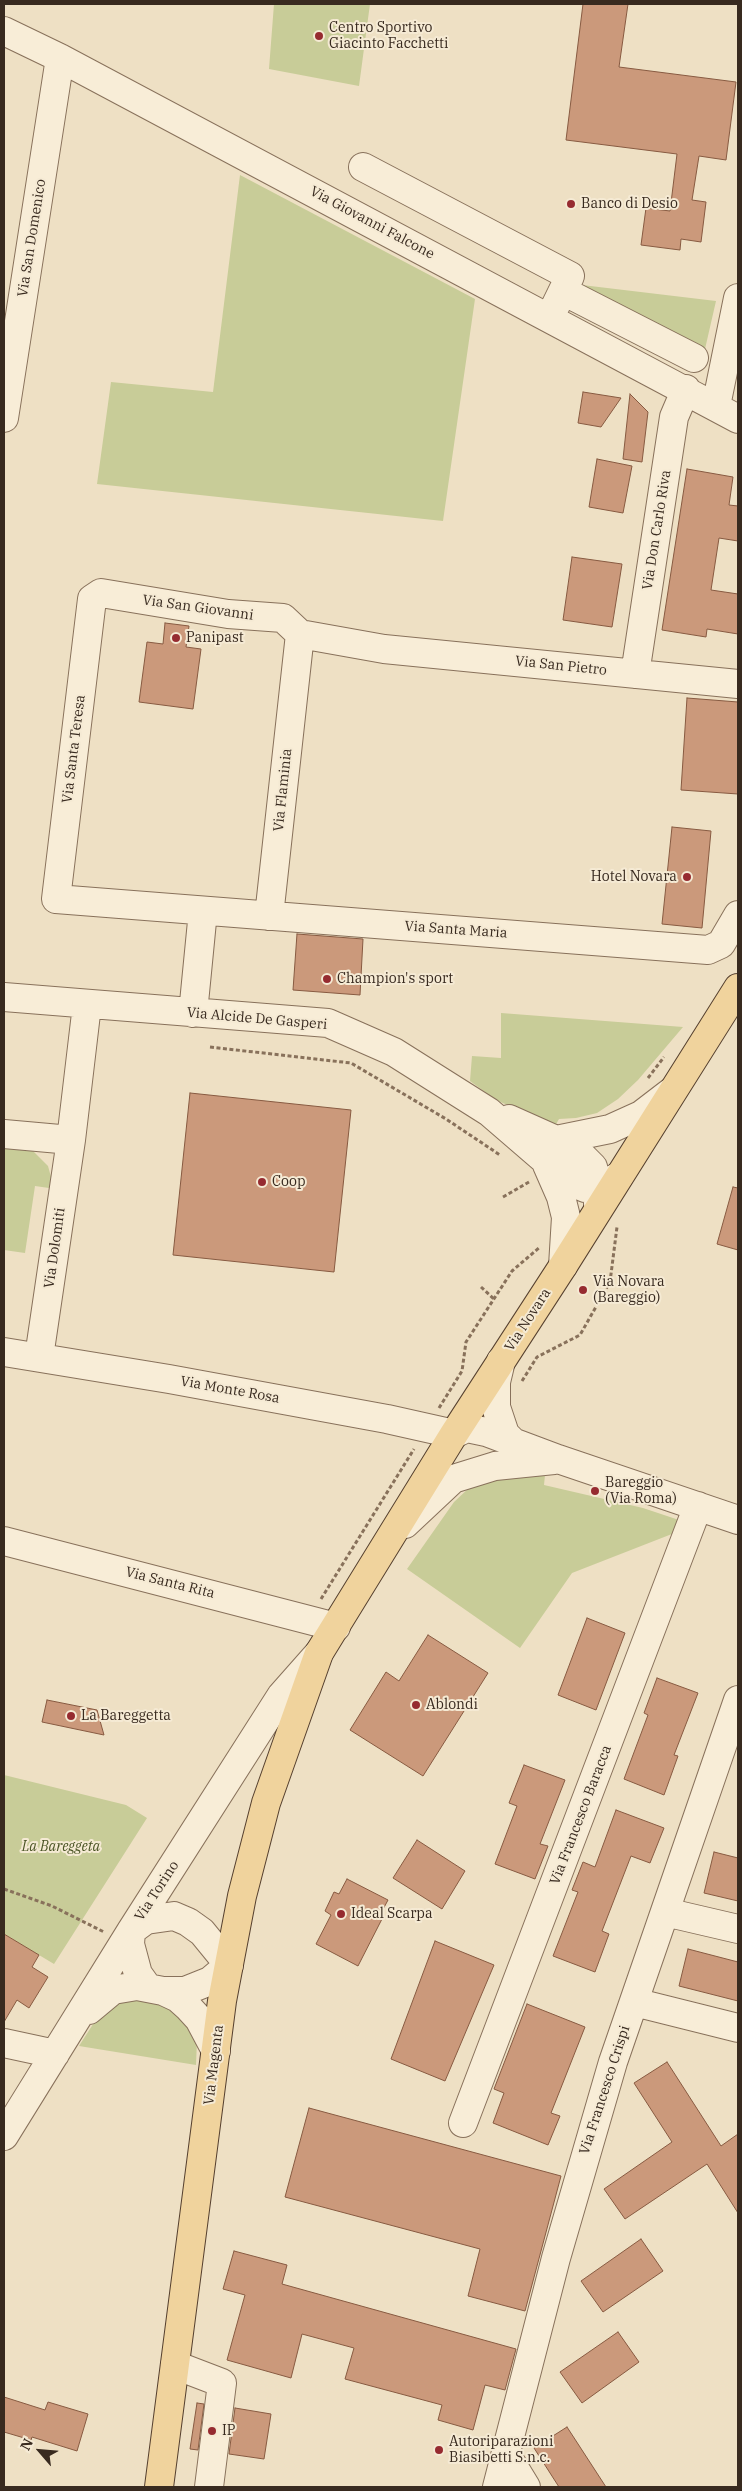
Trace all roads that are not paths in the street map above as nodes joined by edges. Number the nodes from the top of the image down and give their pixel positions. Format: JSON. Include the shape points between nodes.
{"nodes":[{"id":1,"x":4,"y":31,"type":"edge"},
{"id":2,"x":60,"y":58,"type":"junction"},
{"id":3,"x":363,"y":167,"type":"dead end"},
{"id":4,"x":563,"y":291,"type":"junction"},
{"id":5,"x":738,"y":298,"type":"edge"},
{"id":6,"x":550,"y":317,"type":"junction"},
{"id":7,"x":694,"y":358,"type":"dead end"},
{"id":8,"x":686,"y":389,"type":"junction"},
{"id":9,"x":727,"y":412,"type":"edge"},
{"id":10,"x":4,"y":418,"type":"edge"},
{"id":11,"x":92,"y":599,"type":"joint"},
{"id":12,"x":300,"y":634,"type":"junction"},
{"id":13,"x":635,"y":674,"type":"junction"},
{"id":14,"x":738,"y":684,"type":"edge"},
{"id":15,"x":56,"y":900,"type":"joint"},
{"id":16,"x":203,"y":911,"type":"junction"},
{"id":17,"x":738,"y":915,"type":"edge"},
{"id":18,"x":269,"y":916,"type":"junction"},
{"id":19,"x":738,"y":988,"type":"edge"},
{"id":20,"x":4,"y":997,"type":"edge"},
{"id":21,"x":87,"y":1004,"type":"junction"},
{"id":22,"x":193,"y":1013,"type":"junction"},
{"id":23,"x":674,"y":1089,"type":"junction"},
{"id":24,"x":4,"y":1134,"type":"edge"},
{"id":25,"x":71,"y":1140,"type":"junction"},
{"id":26,"x":550,"y":1150,"type":"junction"},
{"id":27,"x":605,"y":1191,"type":"junction"},
{"id":28,"x":563,"y":1266,"type":"junction"},
{"id":29,"x":4,"y":1352,"type":"edge"},
{"id":30,"x":39,"y":1357,"type":"junction"},
{"id":31,"x":501,"y":1361,"type":"junction"},
{"id":32,"x":454,"y":1434,"type":"junction"},
{"id":33,"x":515,"y":1451,"type":"junction"},
{"id":34,"x":698,"y":1506,"type":"junction"},
{"id":35,"x":738,"y":1520,"type":"edge"},
{"id":36,"x":391,"y":1537,"type":"junction"},
{"id":37,"x":4,"y":1540,"type":"edge"},
{"id":38,"x":336,"y":1626,"type":"junction"},
{"id":39,"x":319,"y":1653,"type":"junction"},
{"id":40,"x":738,"y":1700,"type":"edge"},
{"id":41,"x":728,"y":1760,"type":"edge"},
{"id":42,"x":665,"y":1912,"type":"junction"},
{"id":43,"x":738,"y":1929,"type":"edge"},
{"id":44,"x":122,"y":1934,"type":"junction"},
{"id":45,"x":229,"y":1965,"type":"junction"},
{"id":46,"x":155,"y":1990,"type":"junction"},
{"id":47,"x":634,"y":2002,"type":"junction"},
{"id":48,"x":738,"y":2028,"type":"edge"},
{"id":49,"x":4,"y":2043,"type":"edge"},
{"id":50,"x":216,"y":2051,"type":"junction"},
{"id":51,"x":55,"y":2054,"type":"junction"},
{"id":52,"x":463,"y":2123,"type":"dead end"},
{"id":53,"x":4,"y":2136,"type":"edge"},
{"id":54,"x":175,"y":2365,"type":"junction"},
{"id":55,"x":500,"y":2475,"type":"edge"},
{"id":56,"x":159,"y":2487,"type":"edge"},
{"id":57,"x":209,"y":2487,"type":"edge"},
{"id":58,"x":526,"y":2487,"type":"edge"}],
"edges":[{"from":1,"to":2,"type":"street","name":"Via Giovanni Falcone"},
{"from":2,"to":6,"type":"street","name":"Via Giovanni Falcone"},
{"from":2,"to":10,"type":"street","name":"Via San Domenico"},
{"from":3,"to":4,"type":"street","via":[[570,276]]},
{"from":4,"to":6,"type":"street"},
{"from":4,"to":7,"type":"street"},
{"from":5,"to":9,"type":"street"},
{"from":6,"to":8,"type":"street","name":"Via Giovanni Falcone"},
{"from":8,"to":9,"type":"street","name":"Via Giovanni Falcone"},
{"from":8,"to":13,"type":"street","name":"Via Don Carlo Riva","via":[[674,417]]},
{"from":11,"to":12,"type":"street","name":"Via San Giovanni","via":[[102,593],[228,614],[283,618]]},
{"from":11,"to":15,"type":"street","name":"Via Santa Teresa"},
{"from":12,"to":13,"type":"street","name":"Via San Pietro","via":[[384,649]]},
{"from":12,"to":18,"type":"street","name":"Via Flaminia"},
{"from":13,"to":14,"type":"street","name":"Via San Pietro"},
{"from":15,"to":16,"type":"street","name":"Via Santa Maria"},
{"from":16,"to":18,"type":"street","name":"Via Santa Maria"},
{"from":16,"to":22,"type":"street"},
{"from":17,"to":18,"type":"street","name":"Via Santa Maria","via":[[721,944],[708,950]]},
{"from":19,"to":23,"type":"main road","name":"Via Novara"},
{"from":20,"to":21,"type":"street","name":"Via Alcide De Gasperi"},
{"from":21,"to":22,"type":"street","name":"Via Alcide De Gasperi"},
{"from":21,"to":25,"type":"street","name":"Via Dolomiti"},
{"from":22,"to":26,"type":"street","name":"Via Alcide De Gasperi","via":[[328,1023],[394,1052]]},
{"from":23,"to":26,"type":"street","via":[[641,1115]]},
{"from":23,"to":27,"type":"main road","name":"Via Novara"},
{"from":24,"to":25,"type":"street"},
{"from":25,"to":30,"type":"street","name":"Via Dolomiti"},
{"from":26,"to":27,"type":"street","name":"Via Alcide De Gasperi","via":[[582,1156],[593,1167]]},
{"from":26,"to":28,"type":"street","via":[[566,1218]]},
{"from":27,"to":28,"type":"main road","name":"Via Novara"},
{"from":28,"to":31,"type":"main road","name":"Via Novara"},
{"from":29,"to":30,"type":"street","name":"Via Monte Rosa"},
{"from":30,"to":32,"type":"street","name":"Via Monte Rosa","via":[[340,1410]]},
{"from":31,"to":32,"type":"main road","name":"Via Novara"},
{"from":31,"to":33,"type":"street","via":[[496,1382],[496,1407]]},
{"from":32,"to":33,"type":"street","via":[[461,1448],[488,1459]]},
{"from":32,"to":36,"type":"main road","name":"Via Novara"},
{"from":33,"to":34,"type":"street","via":[[558,1459]]},
{"from":33,"to":36,"type":"street","via":[[495,1466],[453,1479]]},
{"from":34,"to":35,"type":"street"},
{"from":34,"to":52,"type":"street","name":"Via Francesco Baracca"},
{"from":36,"to":38,"type":"main road","name":"Via Novara"},
{"from":37,"to":38,"type":"street","name":"Via Santa Rita"},
{"from":38,"to":39,"type":"main road","name":"Via Novara"},
{"from":39,"to":44,"type":"street","name":"Via Torino","via":[[281,1696]]},
{"from":39,"to":45,"type":"main road","name":"Via Magenta","via":[[266,1804],[242,1896]]},
{"from":40,"to":41,"type":"street","name":"Via Francesco Crispi"},
{"from":41,"to":42,"type":"street","name":"Via Francesco Crispi"},
{"from":42,"to":43,"type":"street"},
{"from":42,"to":47,"type":"street","name":"Via Francesco Crispi"},
{"from":44,"to":45,"type":"street","via":[[146,1920],[174,1916],[202,1932]]},
{"from":44,"to":46,"type":"street","via":[[130,1944],[133,1961]]},
{"from":44,"to":51,"type":"street","name":"Via Torino"},
{"from":45,"to":46,"type":"street","via":[[210,1981],[196,1987],[173,1992]]},
{"from":45,"to":50,"type":"main road","name":"Via Magenta"},
{"from":46,"to":50,"type":"street","via":[[178,1998],[188,2007],[199,2019]]},
{"from":46,"to":51,"type":"street","via":[[124,1987],[103,1996]]},
{"from":47,"to":48,"type":"street"},
{"from":47,"to":55,"type":"street","name":"Via Francesco Crispi","via":[[584,2154]]},
{"from":49,"to":51,"type":"street"},
{"from":50,"to":54,"type":"main road","name":"Via Magenta"},
{"from":51,"to":53,"type":"street","name":"Via Torino"},
{"from":54,"to":56,"type":"main road","name":"Via Magenta"},
{"from":54,"to":57,"type":"street","via":[[222,2384]]},
{"from":55,"to":58,"type":"street","via":[[512,2464]]}]}
